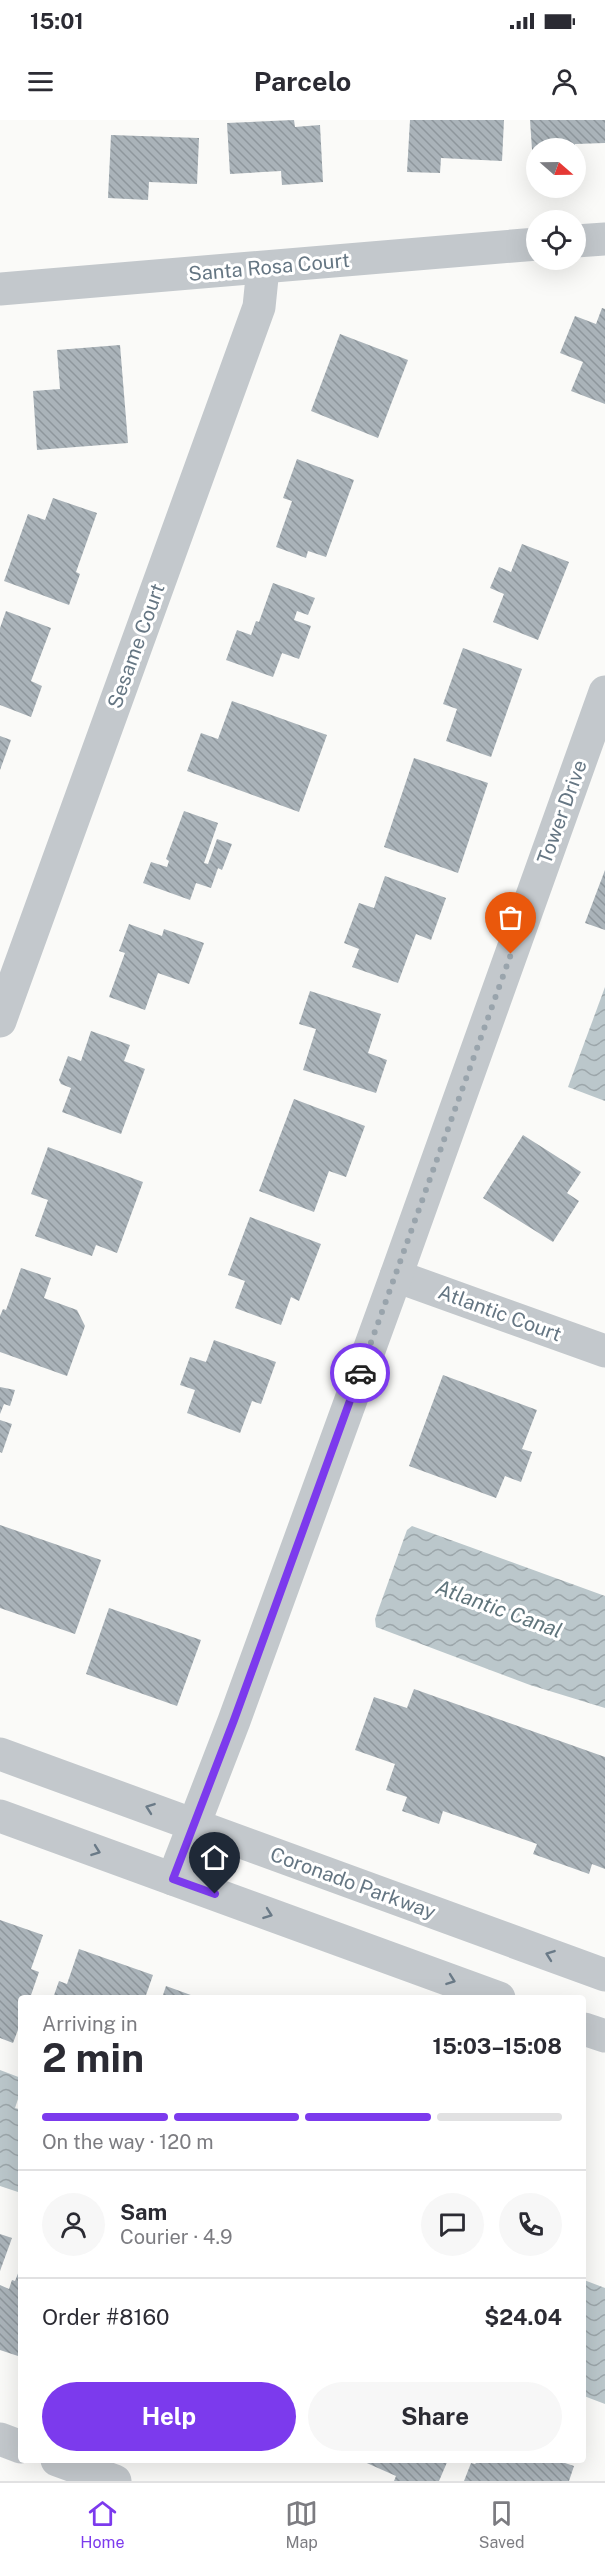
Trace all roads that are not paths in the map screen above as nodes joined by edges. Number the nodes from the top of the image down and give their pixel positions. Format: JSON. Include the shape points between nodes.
{"nodes":[{"id":1,"x":605,"y":239,"type":"edge"},
{"id":2,"x":586,"y":240,"type":"edge"},
{"id":3,"x":526,"y":245,"type":"edge"},
{"id":4,"x":263,"y":268,"type":"junction"},
{"id":5,"x":0,"y":289,"type":"edge"},
{"id":6,"x":605,"y":692,"type":"edge"},
{"id":7,"x":597,"y":736,"type":"edge"},
{"id":8,"x":0,"y":1022,"type":"edge"},
{"id":9,"x":396,"y":1276,"type":"junction"},
{"id":10,"x":605,"y":1351,"type":"edge"},
{"id":11,"x":0,"y":1754,"type":"edge"},
{"id":12,"x":0,"y":1816,"type":"edge"},
{"id":13,"x":194,"y":1824,"type":"junction"},
{"id":14,"x":173,"y":1879,"type":"junction"},
{"id":15,"x":605,"y":1975,"type":"edge"},
{"id":16,"x":491,"y":1995,"type":"edge"},
{"id":17,"x":586,"y":2030,"type":"edge"},
{"id":18,"x":605,"y":2037,"type":"edge"},
{"id":19,"x":0,"y":2439,"type":"edge"},
{"id":20,"x":18,"y":2446,"type":"edge"},
{"id":21,"x":65,"y":2463,"type":"edge"},
{"id":22,"x":115,"y":2481,"type":"edge"}],
"edges":[{"from":1,"to":2,"type":"street"},
{"from":3,"to":4,"type":"street","name":"Santa Rosa Court"},
{"from":4,"to":5,"type":"street","name":"Santa Rosa Court"},
{"from":4,"to":8,"type":"street","name":"Sesame Court","via":[[259,307]]},
{"from":6,"to":7,"type":"street","name":"Tower Drive"},
{"from":7,"to":9,"type":"street","name":"Tower Drive"},
{"from":9,"to":10,"type":"street","name":"Atlantic Court"},
{"from":9,"to":13,"type":"street","name":"Tower Drive"},
{"from":13,"to":11,"type":"street","name":"Coronado Parkway","one_way":true},
{"from":12,"to":14,"type":"street","one_way":true},
{"from":13,"to":14,"type":"street","name":"Tower Drive"},
{"from":15,"to":13,"type":"street","name":"Coronado Parkway","one_way":true},
{"from":14,"to":16,"type":"street","one_way":true},
{"from":17,"to":18,"type":"street"},
{"from":19,"to":20,"type":"street"},
{"from":21,"to":22,"type":"street"}]}
